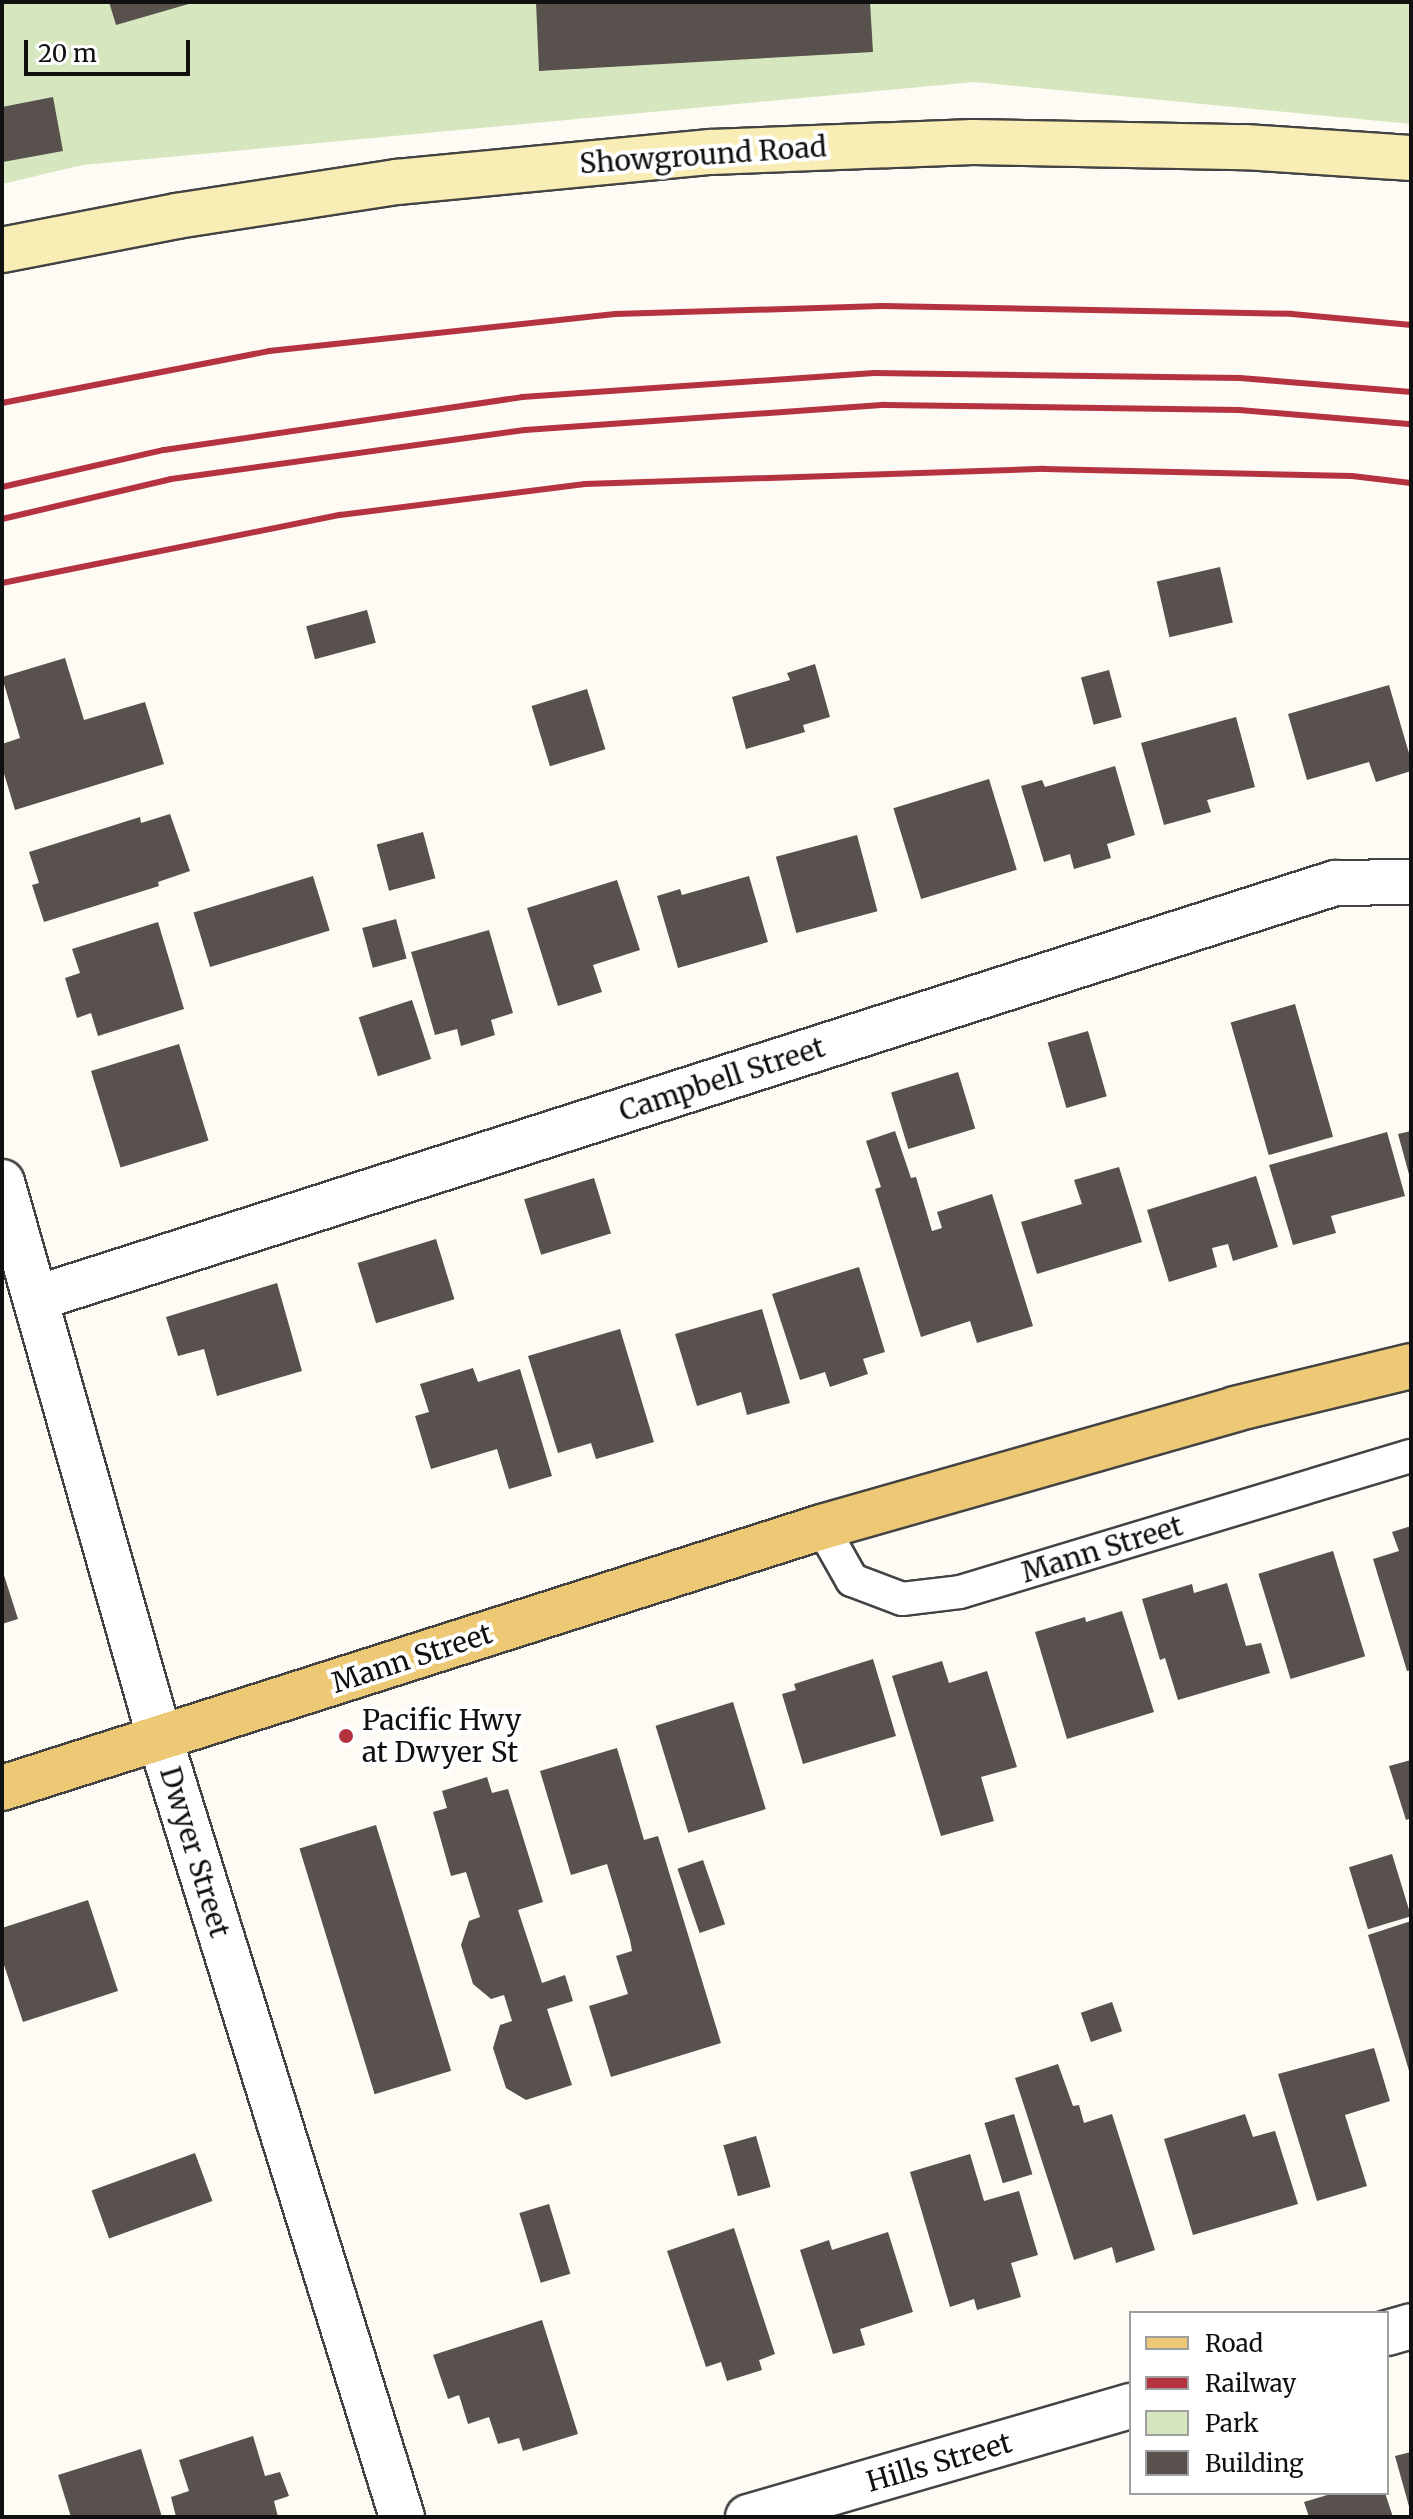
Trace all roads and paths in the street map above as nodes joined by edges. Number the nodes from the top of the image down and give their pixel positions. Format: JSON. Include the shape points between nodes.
{"nodes":[{"id":1,"x":1411,"y":158,"type":"edge"},
{"id":2,"x":2,"y":250,"type":"edge"},
{"id":3,"x":1411,"y":882,"type":"edge"},
{"id":4,"x":2,"y":1182,"type":"edge"},
{"id":5,"x":37,"y":1298,"type":"junction"},
{"id":6,"x":1411,"y":1366,"type":"edge"},
{"id":7,"x":1411,"y":1456,"type":"edge"},
{"id":8,"x":822,"y":1527,"type":"junction"},
{"id":9,"x":160,"y":1739,"type":"junction"},
{"id":10,"x":2,"y":1788,"type":"edge"},
{"id":11,"x":1411,"y":2326,"type":"edge"},
{"id":12,"x":1389,"y":2332,"type":"edge"},
{"id":13,"x":1129,"y":2407,"type":"edge"},
{"id":14,"x":402,"y":2517,"type":"edge"},
{"id":15,"x":748,"y":2517,"type":"edge"}],
"edges":[{"from":1,"to":2,"type":"street","name":"Showground Road","via":[[1245,147],[973,142],[711,152],[397,182]]},
{"from":3,"to":5,"type":"street","name":"Campbell Street","via":[[1335,883]]},
{"from":4,"to":5,"type":"street","name":"Dwyer Street"},
{"from":5,"to":9,"type":"street","name":"Dwyer Street"},
{"from":6,"to":8,"type":"main road","name":"Mann Street","via":[[1235,1409]]},
{"from":7,"to":8,"type":"lane","name":"Mann Street","via":[[960,1592],[902,1599],[852,1580]]},
{"from":8,"to":9,"type":"main road","name":"Mann Street"},
{"from":9,"to":10,"type":"main road","name":"Mann Street"},
{"from":9,"to":14,"type":"street","name":"Dwyer Street"},
{"from":11,"to":12,"type":"street"},
{"from":13,"to":15,"type":"street","name":"Hills Street"}]}
